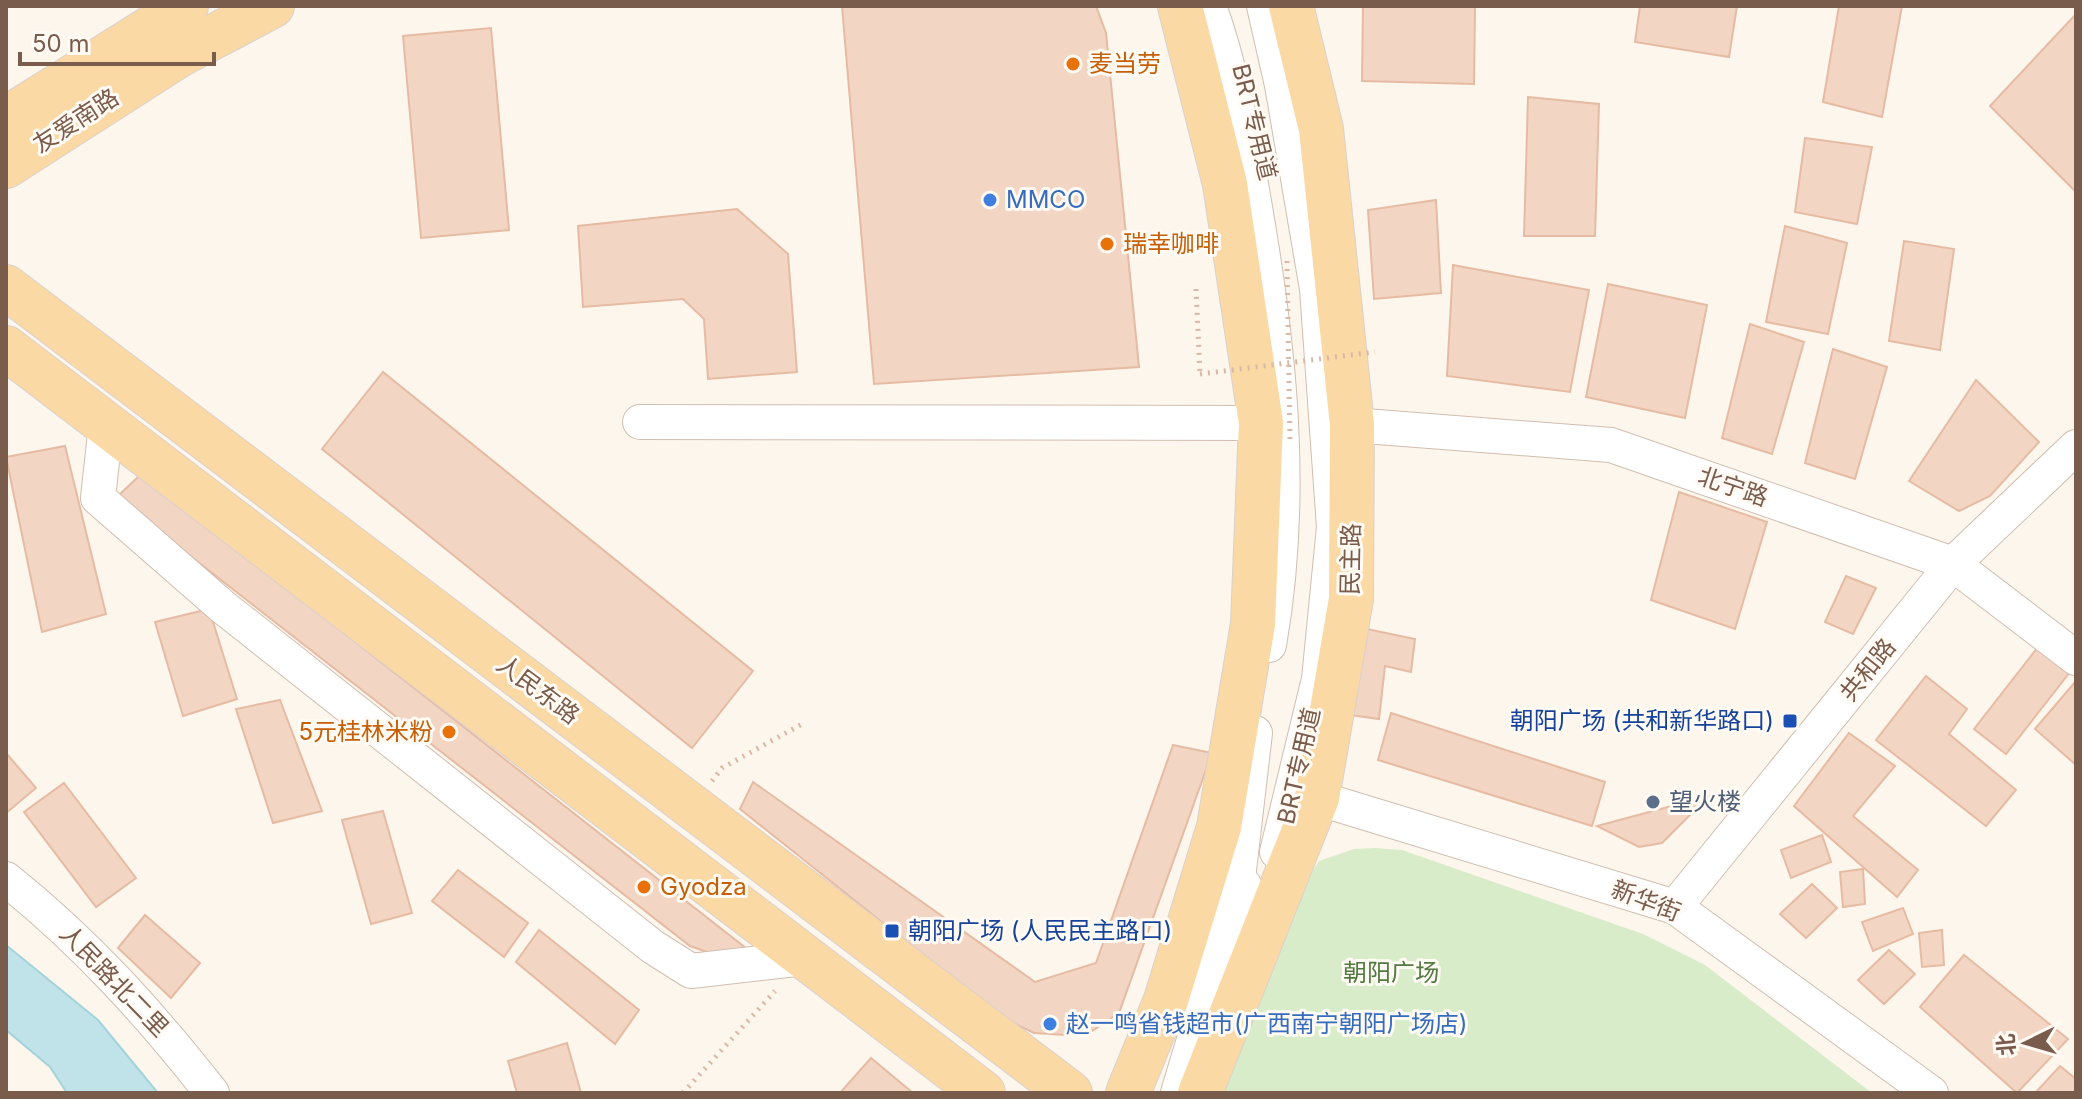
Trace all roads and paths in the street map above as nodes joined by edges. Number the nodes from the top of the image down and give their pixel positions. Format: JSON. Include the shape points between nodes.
{"nodes":[{"id":1,"x":186,"y":6,"type":"edge"},
{"id":2,"x":272,"y":6,"type":"edge"},
{"id":3,"x":1180,"y":6,"type":"edge"},
{"id":4,"x":1209,"y":6,"type":"edge"},
{"id":5,"x":1225,"y":6,"type":"edge"},
{"id":6,"x":1264,"y":6,"type":"edge"},
{"id":7,"x":1291,"y":6,"type":"edge"},
{"id":8,"x":6,"y":119,"type":"edge"},
{"id":9,"x":6,"y":166,"type":"edge"},
{"id":10,"x":1276,"y":261,"type":"junction"},
{"id":11,"x":6,"y":287,"type":"edge"},
{"id":12,"x":1196,"y":289,"type":"dead end"},
{"id":13,"x":6,"y":348,"type":"edge"},
{"id":14,"x":1375,"y":352,"type":"dead end"},
{"id":15,"x":1289,"y":363,"type":"junction"},
{"id":16,"x":640,"y":422,"type":"dead end"},
{"id":17,"x":1339,"y":424,"type":"junction"},
{"id":18,"x":106,"y":425,"type":"junction"},
{"id":19,"x":1276,"y":433,"type":"junction"},
{"id":20,"x":2076,"y":447,"type":"edge"},
{"id":21,"x":1953,"y":564,"type":"junction"},
{"id":22,"x":2076,"y":658,"type":"edge"},
{"id":23,"x":804,"y":723,"type":"dead end"},
{"id":24,"x":1317,"y":798,"type":"junction"},
{"id":25,"x":692,"y":807,"type":"junction"},
{"id":26,"x":6,"y":879,"type":"edge"},
{"id":27,"x":1675,"y":907,"type":"junction"},
{"id":28,"x":805,"y":958,"type":"junction"},
{"id":29,"x":212,"y":1093,"type":"edge"},
{"id":30,"x":683,"y":1093,"type":"edge"},
{"id":31,"x":983,"y":1093,"type":"edge"},
{"id":32,"x":1070,"y":1093,"type":"edge"},
{"id":33,"x":1128,"y":1093,"type":"edge"},
{"id":34,"x":1178,"y":1093,"type":"edge"},
{"id":35,"x":1189,"y":1093,"type":"edge"},
{"id":36,"x":1200,"y":1093,"type":"edge"},
{"id":37,"x":1931,"y":1093,"type":"edge"}],
"edges":[{"from":1,"to":8,"type":"main road","name":"友爱南路"},
{"from":2,"to":9,"type":"main road","name":"友爱南路","via":[[179,55]]},
{"from":3,"to":19,"type":"main road","via":[[1225,184]]},
{"from":4,"to":10,"type":"street","name":"BRT专用道","via":[[1229,59]]},
{"from":5,"to":17,"type":"street","name":"BRT专用道","via":[[1273,196],[1277,262]]},
{"from":6,"to":17,"type":"street","name":"BRT专用道"},
{"from":7,"to":17,"type":"main road","name":"民主路","via":[[1321,129]]},
{"from":10,"to":15,"type":"path","bridge":true},
{"from":10,"to":34,"type":"street","name":"BRT专用道","via":[[1283,548],[1235,904]]},
{"from":11,"to":25,"type":"main road","name":"人民东路"},
{"from":12,"to":15,"type":"path","bridge":true,"via":[[1200,374]]},
{"from":13,"to":18,"type":"main road"},
{"from":14,"to":15,"type":"path","bridge":true},
{"from":15,"to":19,"type":"path","bridge":true},
{"from":16,"to":19,"type":"street"},
{"from":17,"to":21,"type":"street","name":"北宁路","via":[[1611,445]]},
{"from":17,"to":24,"type":"main road","name":"民主路","via":[[1351,599]]},
{"from":17,"to":35,"type":"street","name":"BRT专用道","via":[[1319,679],[1283,836]]},
{"from":18,"to":28,"type":"main road"},
{"from":18,"to":28,"type":"street","via":[[98,498],[223,607],[653,947],[691,971]]},
{"from":19,"to":33,"type":"main road","via":[[1253,624],[1219,827],[1166,1000]]},
{"from":20,"to":21,"type":"street","name":"共和路"},
{"from":21,"to":22,"type":"street","name":"北宁路"},
{"from":21,"to":27,"type":"street","name":"共和路"},
{"from":23,"to":25,"type":"path","via":[[722,768]]},
{"from":24,"to":27,"type":"street","name":"新华街"},
{"from":24,"to":36,"type":"main road","name":"民主路"},
{"from":25,"to":32,"type":"main road","name":"人民东路"},
{"from":26,"to":29,"type":"street","name":"人民路北二里","via":[[146,1010]]},
{"from":27,"to":37,"type":"street","name":"新华街"},
{"from":28,"to":30,"type":"path"},
{"from":28,"to":31,"type":"main road"}]}
